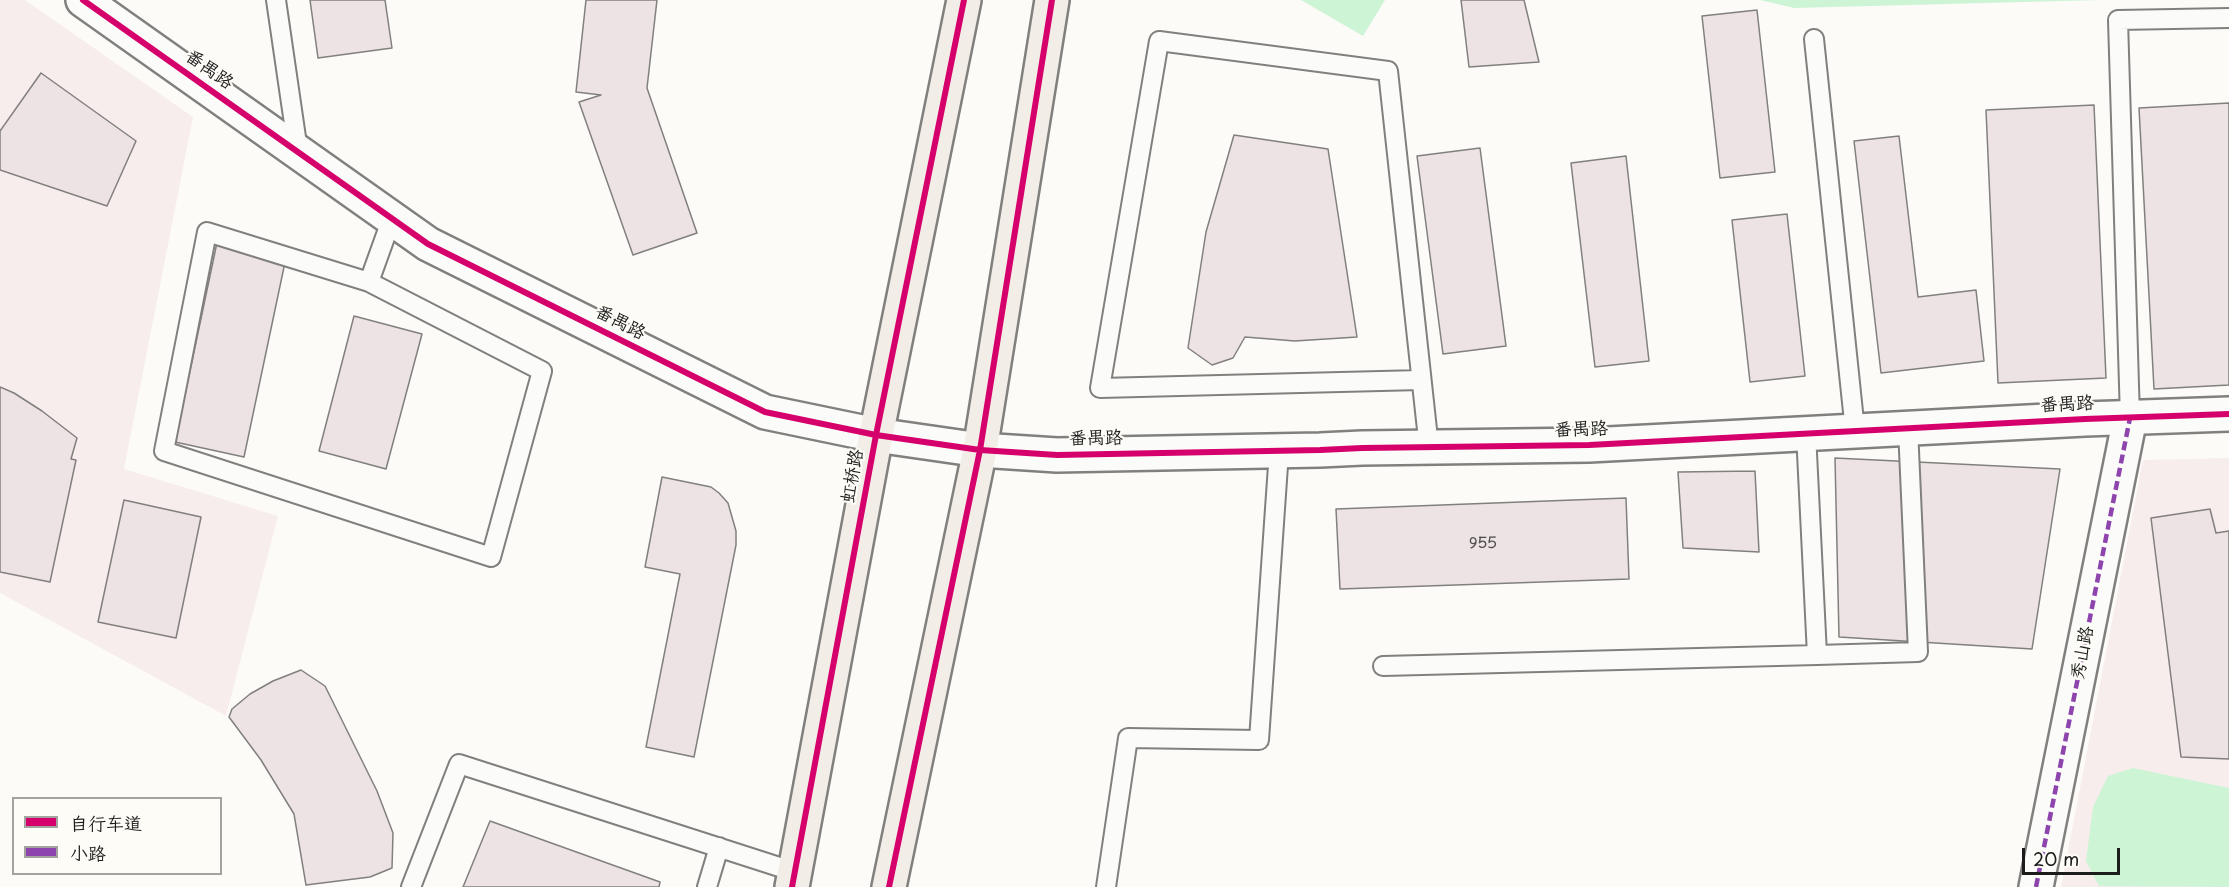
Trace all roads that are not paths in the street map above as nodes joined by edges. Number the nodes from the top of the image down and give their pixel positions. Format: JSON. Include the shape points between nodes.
{"nodes":[{"id":1,"x":83,"y":0,"type":"edge"},
{"id":2,"x":276,"y":0,"type":"edge"},
{"id":3,"x":964,"y":0,"type":"edge"},
{"id":4,"x":1052,"y":0,"type":"edge"},
{"id":5,"x":2229,"y":18,"type":"edge"},
{"id":6,"x":1814,"y":39,"type":"dead end"},
{"id":7,"x":298,"y":151,"type":"junction"},
{"id":8,"x":392,"y":218,"type":"junction"},
{"id":9,"x":369,"y":282,"type":"junction"},
{"id":10,"x":1421,"y":380,"type":"junction"},
{"id":11,"x":2229,"y":414,"type":"edge"},
{"id":12,"x":2130,"y":418,"type":"junction"},
{"id":13,"x":1908,"y":428,"type":"junction"},
{"id":14,"x":1855,"y":431,"type":"junction"},
{"id":15,"x":1806,"y":433,"type":"junction"},
{"id":16,"x":876,"y":435,"type":"junction"},
{"id":17,"x":1429,"y":448,"type":"junction"},
{"id":18,"x":980,"y":450,"type":"junction"},
{"id":19,"x":1279,"y":451,"type":"junction"},
{"id":20,"x":1817,"y":655,"type":"junction"},
{"id":21,"x":1383,"y":666,"type":"dead end"},
{"id":22,"x":719,"y":847,"type":"junction"},
{"id":23,"x":794,"y":879,"type":"edge"},
{"id":24,"x":411,"y":887,"type":"edge"},
{"id":25,"x":707,"y":887,"type":"edge"},
{"id":26,"x":889,"y":887,"type":"edge"},
{"id":27,"x":1106,"y":887,"type":"edge"},
{"id":28,"x":2036,"y":887,"type":"edge"}],
"edges":[{"from":1,"to":7,"type":"street","name":"番禺路"},
{"from":2,"to":7,"type":"lane"},
{"from":3,"to":16,"type":"main road","name":"虹桥路"},
{"from":4,"to":18,"type":"main road"},
{"from":5,"to":12,"type":"lane","via":[[2118,20]]},
{"from":6,"to":14,"type":"lane"},
{"from":7,"to":8,"type":"street","name":"番禺路"},
{"from":8,"to":9,"type":"lane"},
{"from":8,"to":16,"type":"street","name":"番禺路","via":[[428,244],[765,412]]},
{"from":9,"to":9,"type":"lane","via":[[542,371],[491,557],[164,451],[207,232]]},
{"from":10,"to":10,"type":"lane","via":[[1388,71],[1159,41],[1100,388]]},
{"from":10,"to":17,"type":"lane"},
{"from":11,"to":12,"type":"street","name":"番禺路"},
{"from":12,"to":13,"type":"street","name":"番禺路"},
{"from":12,"to":28,"type":"street","name":"秀山路"},
{"from":13,"to":14,"type":"street","name":"番禺路"},
{"from":13,"to":20,"type":"lane","via":[[1918,652]]},
{"from":14,"to":15,"type":"street","name":"番禺路"},
{"from":15,"to":17,"type":"street","name":"番禺路","via":[[1589,445]]},
{"from":15,"to":20,"type":"lane"},
{"from":16,"to":18,"type":"street","name":"番禺路"},
{"from":16,"to":23,"type":"main road","name":"虹桥路"},
{"from":17,"to":19,"type":"street","name":"番禺路"},
{"from":18,"to":19,"type":"street","name":"番禺路","via":[[1057,455]]},
{"from":18,"to":26,"type":"main road"},
{"from":19,"to":27,"type":"lane","via":[[1258,740],[1128,738]]},
{"from":20,"to":21,"type":"lane"},
{"from":22,"to":23,"type":"lane"},
{"from":22,"to":24,"type":"lane","via":[[459,764]]},
{"from":22,"to":25,"type":"lane"}]}
